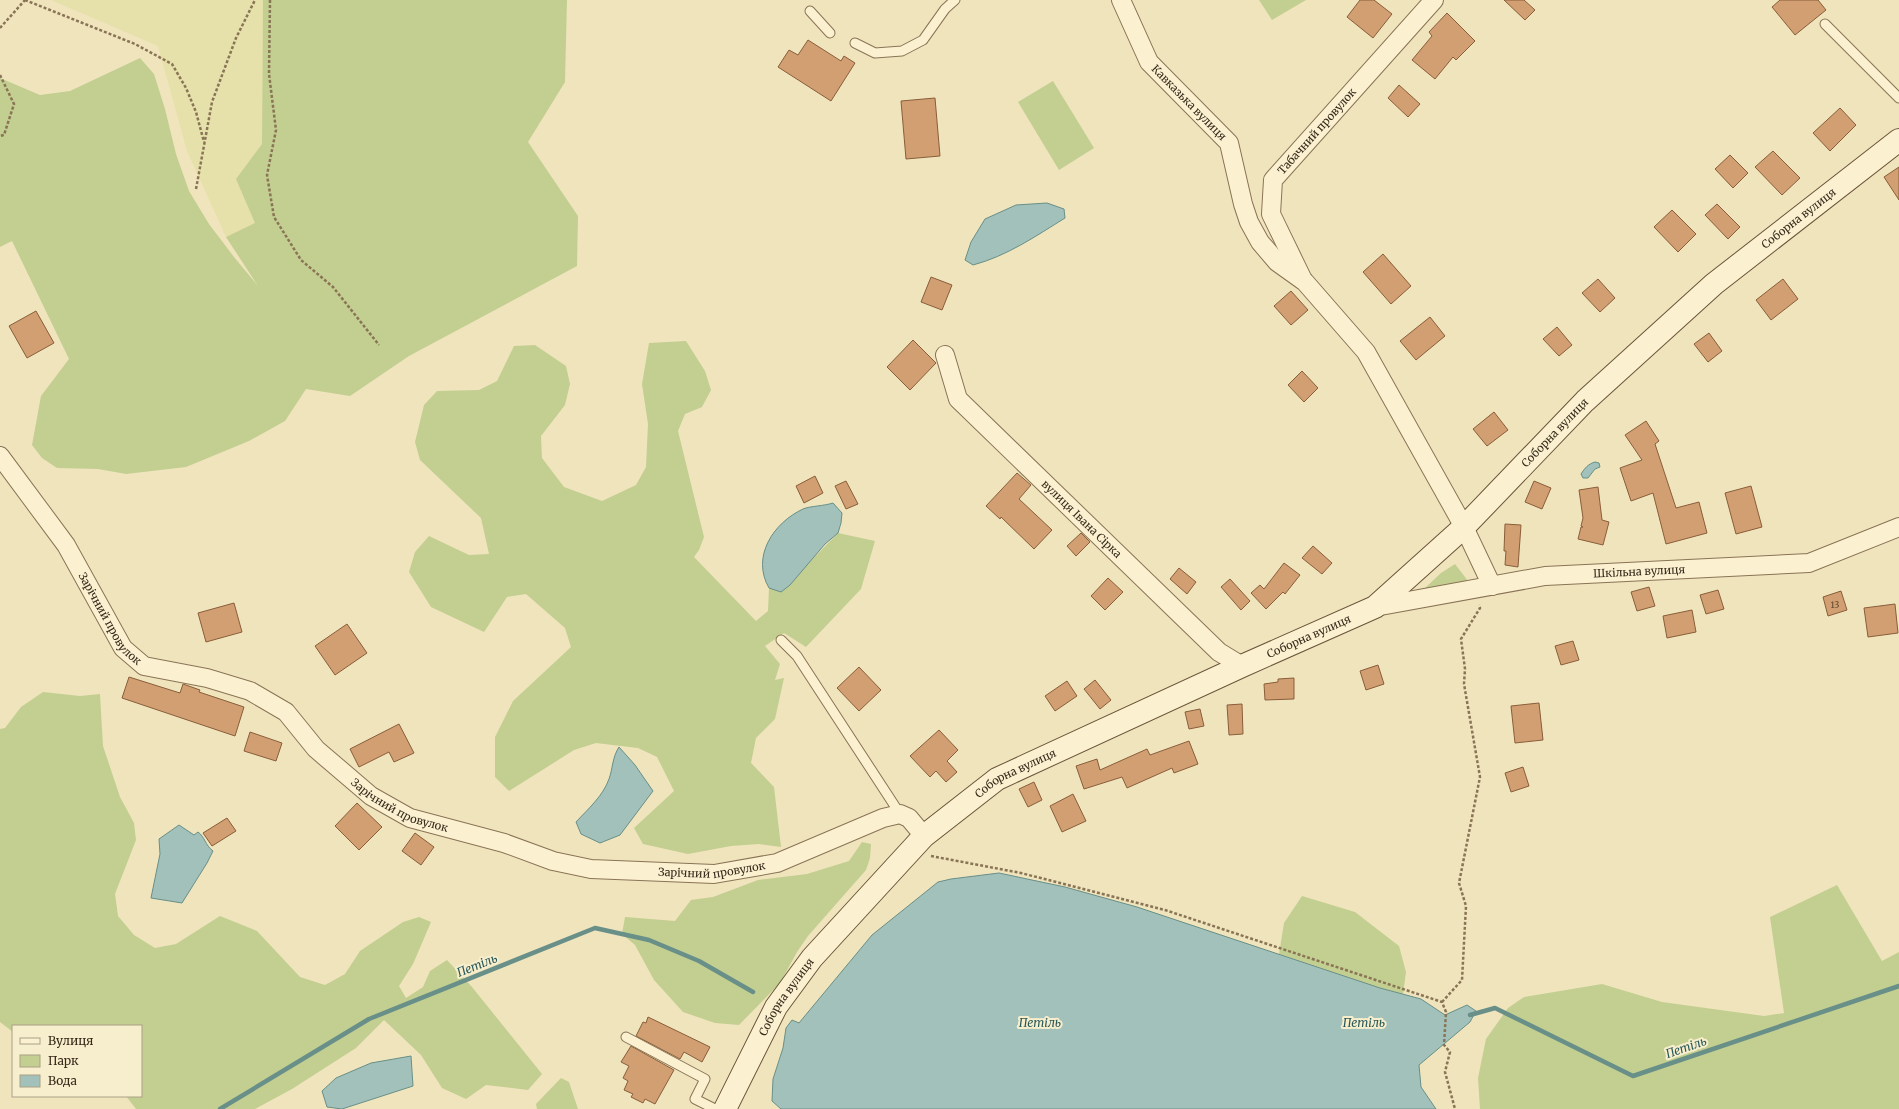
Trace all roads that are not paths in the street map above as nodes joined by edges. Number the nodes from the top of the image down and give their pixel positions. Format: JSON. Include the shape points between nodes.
{"nodes":[{"id":1,"x":955,"y":0,"type":"edge"},
{"id":2,"x":1121,"y":0,"type":"edge"},
{"id":3,"x":1434,"y":0,"type":"edge"},
{"id":4,"x":810,"y":11,"type":"dead end"},
{"id":5,"x":1825,"y":24,"type":"dead end"},
{"id":6,"x":830,"y":33,"type":"dead end"},
{"id":7,"x":855,"y":43,"type":"dead end"},
{"id":8,"x":1899,"y":98,"type":"edge"},
{"id":9,"x":1899,"y":140,"type":"edge"},
{"id":10,"x":1305,"y":282,"type":"junction"},
{"id":11,"x":945,"y":355,"type":"dead end"},
{"id":12,"x":0,"y":456,"type":"edge"},
{"id":13,"x":1464,"y":527,"type":"junction"},
{"id":14,"x":1899,"y":527,"type":"edge"},
{"id":15,"x":1484,"y":587,"type":"junction"},
{"id":16,"x":1375,"y":607,"type":"junction"},
{"id":17,"x":781,"y":640,"type":"dead end"},
{"id":18,"x":1242,"y":666,"type":"junction"},
{"id":19,"x":900,"y":814,"type":"junction"},
{"id":20,"x":917,"y":844,"type":"junction"},
{"id":21,"x":626,"y":1037,"type":"dead end"},
{"id":22,"x":715,"y":1109,"type":"edge"},
{"id":23,"x":725,"y":1109,"type":"edge"}],
"edges":[{"from":1,"to":7,"type":"lane","via":[[945,9],[923,40],[902,51],[875,53]]},
{"from":2,"to":10,"type":"street","name":"Кавказька вулиця","via":[[1149,62],[1229,143],[1243,204],[1260,242],[1277,262]]},
{"from":3,"to":10,"type":"street","name":"Табачний провулок","via":[[1273,180],[1271,214]]},
{"from":4,"to":6,"type":"lane"},
{"from":5,"to":8,"type":"lane"},
{"from":9,"to":13,"type":"street","name":"Соборна вулиця","via":[[1714,284],[1585,401]]},
{"from":10,"to":13,"type":"street","via":[[1366,352]]},
{"from":11,"to":18,"type":"street","name":"вулиця Івана Сірка","via":[[958,399],[1219,652]]},
{"from":12,"to":19,"type":"street","name":"Зарічний провулок","via":[[66,545],[123,648],[144,666],[208,678],[250,691],[286,712],[316,749],[371,796],[410,818],[504,843],[553,861],[591,869],[714,874],[776,863],[883,818]]},
{"from":13,"to":15,"type":"street"},
{"from":13,"to":16,"type":"street","name":"Соборна вулиця"},
{"from":14,"to":15,"type":"street","name":"Шкільна вулиця","via":[[1808,563],[1545,576]]},
{"from":15,"to":16,"type":"street","name":"Шкільна вулиця"},
{"from":16,"to":18,"type":"street","name":"Соборна вулиця"},
{"from":17,"to":19,"type":"lane","via":[[797,656]]},
{"from":18,"to":20,"type":"street","name":"Соборна вулиця","via":[[997,779]]},
{"from":19,"to":20,"type":"street","via":[[909,818]]},
{"from":20,"to":23,"type":"street","name":"Соборна вулиця","via":[[812,958],[776,1007]]},
{"from":21,"to":22,"type":"lane","via":[[705,1079],[695,1099]]}]}
